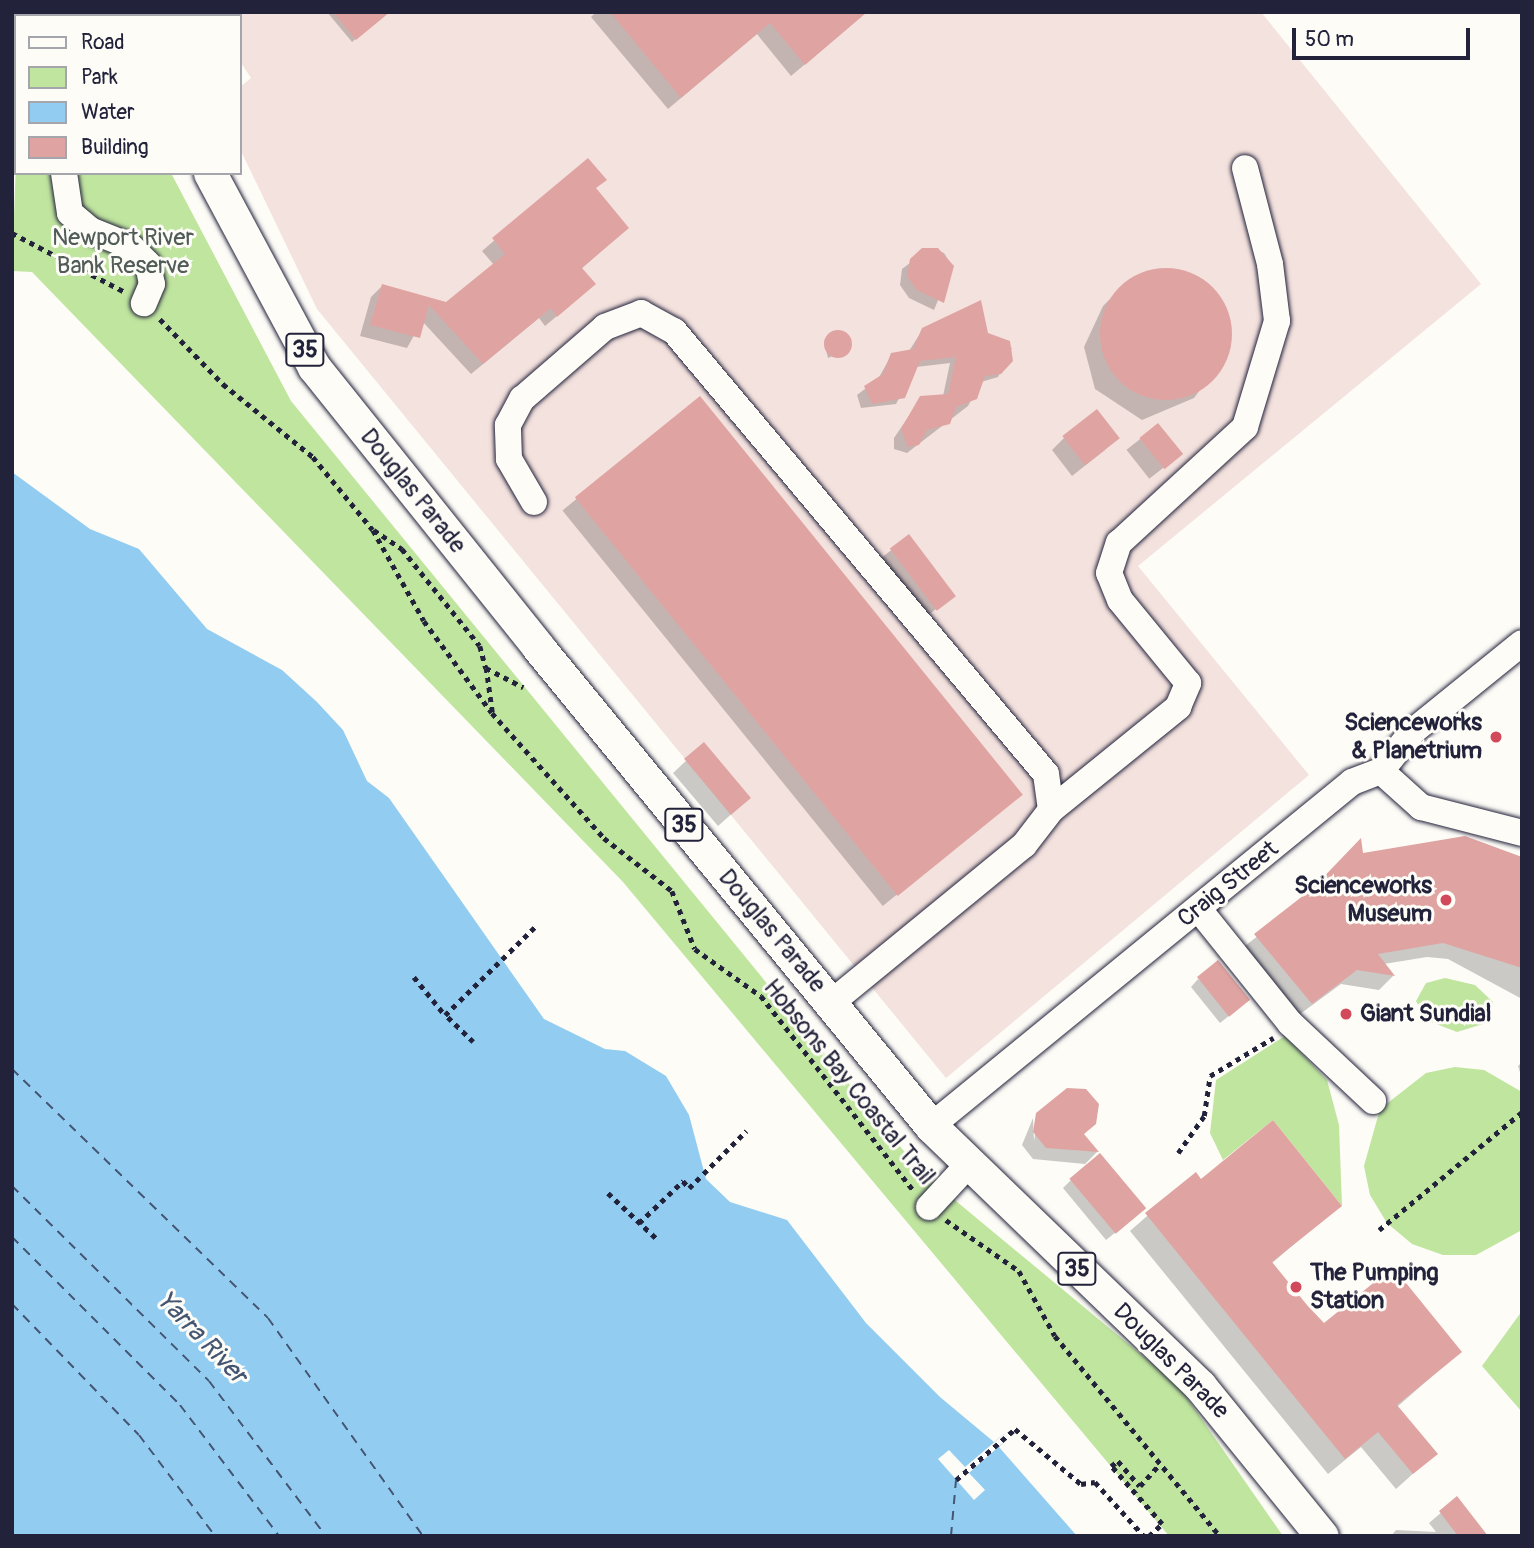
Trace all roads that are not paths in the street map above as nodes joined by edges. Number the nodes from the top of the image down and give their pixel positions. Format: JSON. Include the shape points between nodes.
{"nodes":[{"id":1,"x":1245,"y":168,"type":"dead end"},
{"id":2,"x":64,"y":175,"type":"edge"},
{"id":3,"x":211,"y":175,"type":"edge"},
{"id":4,"x":144,"y":303,"type":"road end"},
{"id":5,"x":534,"y":502,"type":"dead end"},
{"id":6,"x":1522,"y":643,"type":"edge"},
{"id":7,"x":1381,"y":771,"type":"junction"},
{"id":8,"x":1051,"y":810,"type":"junction"},
{"id":9,"x":1522,"y":833,"type":"edge"},
{"id":10,"x":1201,"y":912,"type":"junction"},
{"id":11,"x":831,"y":1003,"type":"junction"},
{"id":12,"x":1373,"y":1101,"type":"dead end"},
{"id":13,"x":931,"y":1126,"type":"junction"},
{"id":14,"x":967,"y":1166,"type":"junction"},
{"id":15,"x":929,"y":1207,"type":"road end"},
{"id":16,"x":1322,"y":1536,"type":"edge"}],
"edges":[{"from":1,"to":8,"type":"street","via":[[1270,264],[1278,321],[1245,427],[1119,543],[1109,573],[1120,600],[1188,682],[1178,707]]},
{"from":2,"to":4,"type":"street","via":[[70,213],[90,230],[130,246],[148,264],[152,284]]},
{"from":3,"to":11,"type":"main road","name":"Douglas Parade","number":"35","via":[[314,367]]},
{"from":5,"to":8,"type":"street","via":[[509,459],[508,425],[522,399],[605,327],[641,313],[674,331],[1046,774]]},
{"from":6,"to":7,"type":"street","name":"Craig Street","via":[[1412,732]]},
{"from":7,"to":9,"type":"street","via":[[1421,807]]},
{"from":7,"to":10,"type":"street","name":"Craig Street","via":[[1352,782]]},
{"from":8,"to":11,"type":"street","via":[[1024,845]]},
{"from":10,"to":12,"type":"street","via":[[1290,1024]]},
{"from":10,"to":13,"type":"street","name":"Craig Street"},
{"from":11,"to":13,"type":"main road","name":"Douglas Parade","number":"35"},
{"from":13,"to":14,"type":"main road","name":"Douglas Parade","number":"35"},
{"from":14,"to":15,"type":"street"},
{"from":14,"to":16,"type":"main road","name":"Douglas Parade","number":"35","via":[[1200,1386]]}]}
